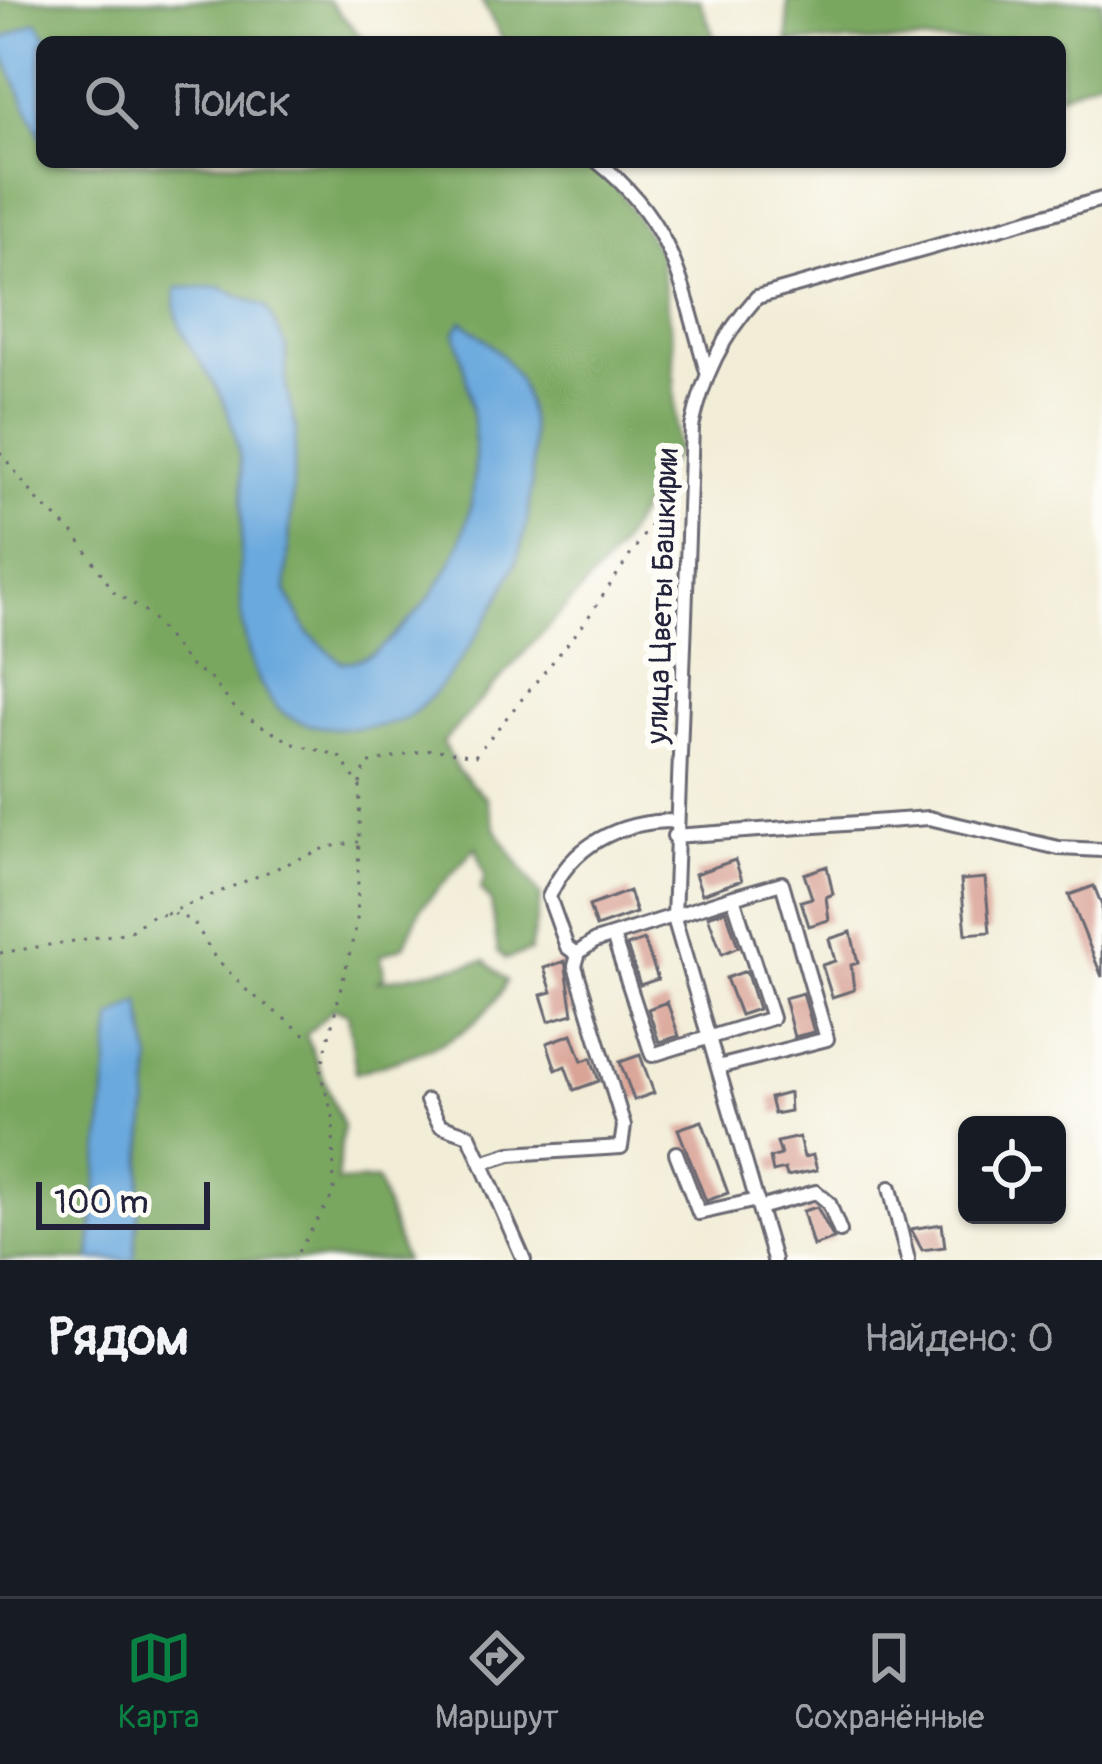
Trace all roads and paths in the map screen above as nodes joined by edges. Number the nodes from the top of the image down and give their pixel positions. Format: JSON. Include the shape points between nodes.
{"nodes":[{"id":1,"x":605,"y":168,"type":"edge"},
{"id":2,"x":1102,"y":199,"type":"edge"},
{"id":3,"x":707,"y":372,"type":"junction"},
{"id":4,"x":0,"y":452,"type":"edge"},
{"id":5,"x":690,"y":499,"type":"junction"},
{"id":6,"x":360,"y":785,"type":"junction"},
{"id":7,"x":675,"y":828,"type":"junction"},
{"id":8,"x":360,"y":842,"type":"junction"},
{"id":9,"x":1102,"y":850,"type":"edge"},
{"id":10,"x":734,"y":897,"type":"junction"},
{"id":11,"x":165,"y":914,"type":"junction"},
{"id":12,"x":674,"y":918,"type":"junction"},
{"id":13,"x":614,"y":936,"type":"junction"},
{"id":14,"x":0,"y":953,"type":"edge"},
{"id":15,"x":578,"y":955,"type":"junction"},
{"id":16,"x":306,"y":1035,"type":"dead end"},
{"id":17,"x":709,"y":1037,"type":"junction"},
{"id":18,"x":718,"y":1067,"type":"junction"},
{"id":19,"x":427,"y":1101,"type":"dead end"},
{"id":20,"x":676,"y":1153,"type":"dead end"},
{"id":21,"x":485,"y":1162,"type":"junction"},
{"id":22,"x":890,"y":1188,"type":"dead end"},
{"id":23,"x":758,"y":1204,"type":"junction"},
{"id":24,"x":840,"y":1231,"type":"dead end"},
{"id":25,"x":293,"y":1260,"type":"edge"},
{"id":26,"x":524,"y":1260,"type":"edge"},
{"id":27,"x":775,"y":1260,"type":"edge"},
{"id":28,"x":908,"y":1260,"type":"edge"}],
"edges":[{"from":1,"to":3,"type":"street","via":[[639,195],[675,261]]},
{"from":2,"to":3,"type":"street","name":"улица Цветы Башкирии","via":[[758,297],[732,324]]},
{"from":3,"to":5,"type":"street","name":"улица Цветы Башкирии","via":[[692,427]]},
{"from":4,"to":6,"type":"path","via":[[114,592],[148,613],[239,712],[293,744],[338,755]]},
{"from":5,"to":6,"type":"path","via":[[663,510],[583,625],[475,756],[431,748],[375,760]]},
{"from":5,"to":7,"type":"street","name":"улица Цветы Башкирии"},
{"from":6,"to":8,"type":"path"},
{"from":7,"to":9,"type":"street","via":[[929,818]]},
{"from":7,"to":12,"type":"street","name":"улица Цветы Башкирии"},
{"from":7,"to":15,"type":"street","via":[[603,836],[557,878],[549,897],[567,947]]},
{"from":8,"to":11,"type":"path","via":[[328,847]]},
{"from":8,"to":25,"type":"path","via":[[357,923],[320,1073],[333,1115],[334,1193]]},
{"from":10,"to":12,"type":"street"},
{"from":10,"to":17,"type":"street","via":[[772,1018]]},
{"from":10,"to":18,"type":"street","via":[[782,883],[827,1039]]},
{"from":11,"to":14,"type":"path","via":[[129,932]]},
{"from":11,"to":16,"type":"path","via":[[196,925],[245,989]]},
{"from":12,"to":13,"type":"street"},
{"from":12,"to":17,"type":"street","name":"улица Цветы Башкирии"},
{"from":13,"to":15,"type":"street"},
{"from":13,"to":17,"type":"street","via":[[652,1054]]},
{"from":15,"to":21,"type":"street","via":[[623,1142],[615,1151]]},
{"from":17,"to":18,"type":"street","name":"улица Цветы Башкирии"},
{"from":18,"to":23,"type":"street","name":"улица Цветы Башкирии"},
{"from":19,"to":21,"type":"street","via":[[440,1125],[469,1136]]},
{"from":20,"to":23,"type":"street","via":[[699,1214]]},
{"from":21,"to":26,"type":"street"},
{"from":22,"to":28,"type":"street"},
{"from":23,"to":24,"type":"street","via":[[816,1192]]},
{"from":23,"to":27,"type":"street","name":"улица Цветы Башкирии"}]}
